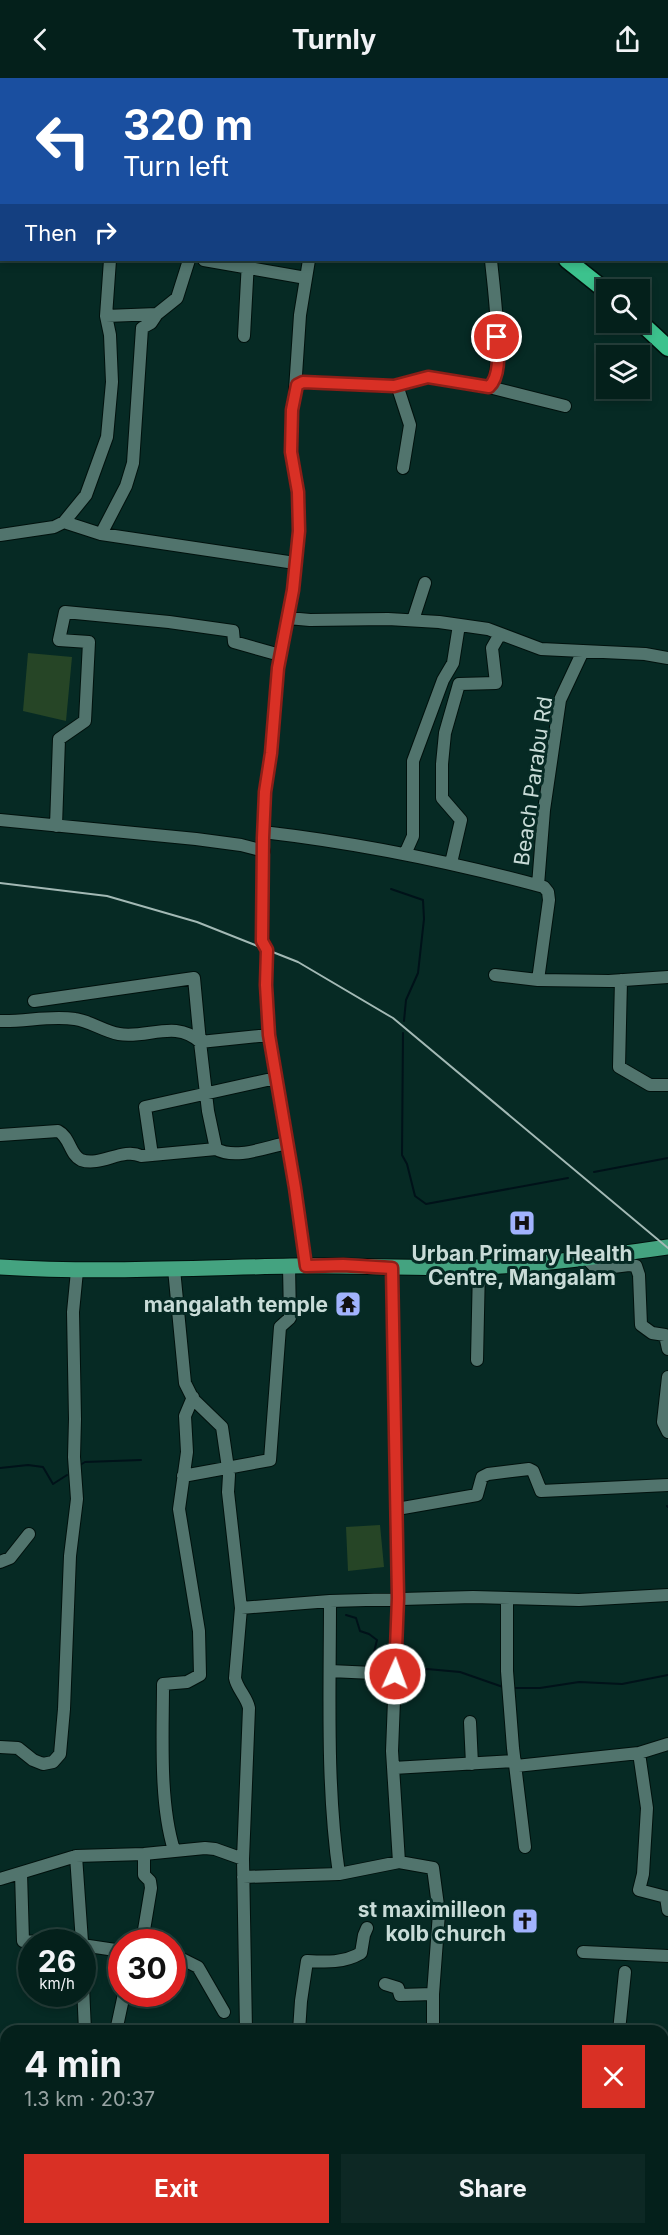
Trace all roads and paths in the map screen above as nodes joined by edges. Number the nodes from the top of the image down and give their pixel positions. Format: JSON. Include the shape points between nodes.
{"nodes":[{"id":1,"x":110,"y":261,"type":"edge"},
{"id":2,"x":189,"y":261,"type":"edge"},
{"id":3,"x":218,"y":261,"type":"edge"},
{"id":4,"x":309,"y":261,"type":"edge"},
{"id":5,"x":491,"y":261,"type":"edge"},
{"id":6,"x":568,"y":261,"type":"edge"},
{"id":7,"x":247,"y":263,"type":"edge"},
{"id":8,"x":306,"y":278,"type":"junction"},
{"id":9,"x":596,"y":283,"type":"edge"},
{"id":10,"x":157,"y":314,"type":"junction"},
{"id":11,"x":106,"y":316,"type":"junction"},
{"id":12,"x":650,"y":331,"type":"edge"},
{"id":13,"x":244,"y":336,"type":"dead end"},
{"id":14,"x":668,"y":348,"type":"edge"},
{"id":15,"x":397,"y":386,"type":"junction"},
{"id":16,"x":489,"y":387,"type":"junction"},
{"id":17,"x":295,"y":390,"type":"junction"},
{"id":18,"x":565,"y":406,"type":"dead end"},
{"id":19,"x":403,"y":468,"type":"dead end"},
{"id":20,"x":64,"y":522,"type":"junction"},
{"id":21,"x":101,"y":534,"type":"junction"},
{"id":22,"x":0,"y":536,"type":"edge"},
{"id":23,"x":295,"y":563,"type":"junction"},
{"id":24,"x":425,"y":583,"type":"dead end"},
{"id":25,"x":288,"y":618,"type":"junction"},
{"id":26,"x":413,"y":620,"type":"junction"},
{"id":27,"x":459,"y":625,"type":"junction"},
{"id":28,"x":500,"y":634,"type":"junction"},
{"id":29,"x":583,"y":651,"type":"junction"},
{"id":30,"x":280,"y":655,"type":"junction"},
{"id":31,"x":668,"y":658,"type":"edge"},
{"id":32,"x":0,"y":820,"type":"edge"},
{"id":33,"x":56,"y":826,"type":"junction"},
{"id":34,"x":263,"y":831,"type":"junction"},
{"id":35,"x":264,"y":851,"type":"junction"},
{"id":36,"x":405,"y":854,"type":"junction"},
{"id":37,"x":451,"y":863,"type":"junction"},
{"id":38,"x":538,"y":885,"type":"junction"},
{"id":39,"x":495,"y":975,"type":"dead end"},
{"id":40,"x":668,"y":977,"type":"edge"},
{"id":41,"x":538,"y":980,"type":"junction"},
{"id":42,"x":621,"y":981,"type":"junction"},
{"id":43,"x":34,"y":1001,"type":"dead end"},
{"id":44,"x":0,"y":1021,"type":"edge"},
{"id":45,"x":269,"y":1035,"type":"junction"},
{"id":46,"x":200,"y":1042,"type":"junction"},
{"id":47,"x":276,"y":1078,"type":"junction"},
{"id":48,"x":668,"y":1085,"type":"edge"},
{"id":49,"x":206,"y":1094,"type":"junction"},
{"id":50,"x":0,"y":1135,"type":"edge"},
{"id":51,"x":287,"y":1143,"type":"junction"},
{"id":52,"x":216,"y":1149,"type":"junction"},
{"id":53,"x":152,"y":1155,"type":"junction"},
{"id":54,"x":668,"y":1248,"type":"edge"},
{"id":55,"x":587,"y":1259,"type":"junction"},
{"id":56,"x":289,"y":1266,"type":"junction"},
{"id":57,"x":306,"y":1266,"type":"junction"},
{"id":58,"x":0,"y":1267,"type":"edge"},
{"id":59,"x":479,"y":1267,"type":"junction"},
{"id":60,"x":392,"y":1268,"type":"junction"},
{"id":61,"x":174,"y":1269,"type":"junction"},
{"id":62,"x":76,"y":1270,"type":"junction"},
{"id":63,"x":668,"y":1349,"type":"edge"},
{"id":64,"x":477,"y":1360,"type":"dead end"},
{"id":65,"x":668,"y":1377,"type":"edge"},
{"id":66,"x":193,"y":1397,"type":"junction"},
{"id":67,"x":668,"y":1432,"type":"edge"},
{"id":68,"x":227,"y":1466,"type":"junction"},
{"id":69,"x":183,"y":1476,"type":"junction"},
{"id":70,"x":668,"y":1485,"type":"edge"},
{"id":71,"x":397,"y":1509,"type":"junction"},
{"id":72,"x":29,"y":1534,"type":"dead end"},
{"id":73,"x":0,"y":1562,"type":"edge"},
{"id":74,"x":668,"y":1595,"type":"edge"},
{"id":75,"x":398,"y":1598,"type":"junction"},
{"id":76,"x":507,"y":1598,"type":"junction"},
{"id":77,"x":330,"y":1601,"type":"junction"},
{"id":78,"x":241,"y":1608,"type":"junction"},
{"id":79,"x":330,"y":1671,"type":"junction"},
{"id":80,"x":395,"y":1674,"type":"junction"},
{"id":81,"x":470,"y":1722,"type":"dead end"},
{"id":82,"x":668,"y":1744,"type":"edge"},
{"id":83,"x":0,"y":1747,"type":"edge"},
{"id":84,"x":639,"y":1753,"type":"junction"},
{"id":85,"x":472,"y":1764,"type":"junction"},
{"id":86,"x":516,"y":1764,"type":"junction"},
{"id":87,"x":393,"y":1768,"type":"junction"},
{"id":88,"x":525,"y":1847,"type":"dead end"},
{"id":89,"x":174,"y":1850,"type":"junction"},
{"id":90,"x":144,"y":1854,"type":"junction"},
{"id":91,"x":76,"y":1856,"type":"junction"},
{"id":92,"x":243,"y":1858,"type":"junction"},
{"id":93,"x":399,"y":1862,"type":"junction"},
{"id":94,"x":21,"y":1873,"type":"junction"},
{"id":95,"x":339,"y":1874,"type":"junction"},
{"id":96,"x":243,"y":1876,"type":"junction"},
{"id":97,"x":0,"y":1879,"type":"edge"},
{"id":98,"x":668,"y":1910,"type":"edge"},
{"id":99,"x":368,"y":1928,"type":"dead end"},
{"id":100,"x":22,"y":1929,"type":"edge"},
{"id":101,"x":81,"y":1929,"type":"edge"},
{"id":102,"x":144,"y":1929,"type":"edge"},
{"id":103,"x":583,"y":1952,"type":"dead end"},
{"id":104,"x":668,"y":1956,"type":"edge"},
{"id":105,"x":186,"y":1961,"type":"edge"},
{"id":106,"x":625,"y":1972,"type":"dead end"},
{"id":107,"x":385,"y":1984,"type":"dead end"},
{"id":108,"x":433,"y":1994,"type":"junction"},
{"id":109,"x":84,"y":2007,"type":"edge"},
{"id":110,"x":121,"y":2007,"type":"edge"},
{"id":111,"x":224,"y":2012,"type":"dead end"},
{"id":112,"x":85,"y":2025,"type":"edge"},
{"id":113,"x":117,"y":2025,"type":"edge"},
{"id":114,"x":246,"y":2025,"type":"edge"},
{"id":115,"x":299,"y":2025,"type":"edge"},
{"id":116,"x":433,"y":2025,"type":"edge"},
{"id":117,"x":620,"y":2025,"type":"edge"}],
"edges":[{"from":1,"to":11,"type":"street"},
{"from":2,"to":10,"type":"street","via":[[177,298]]},
{"from":3,"to":7,"type":"street"},
{"from":4,"to":8,"type":"street"},
{"from":5,"to":16,"type":"street","via":[[499,356]]},
{"from":6,"to":9,"type":"highway"},
{"from":7,"to":8,"type":"street"},
{"from":7,"to":13,"type":"street"},
{"from":8,"to":17,"type":"street"},
{"from":10,"to":11,"type":"street"},
{"from":10,"to":21,"type":"street","via":[[142,328],[140,340],[133,463],[126,486]]},
{"from":11,"to":20,"type":"street","via":[[112,382],[107,437],[86,495]]},
{"from":12,"to":14,"type":"highway"},
{"from":15,"to":16,"type":"street","via":[[428,377]]},
{"from":15,"to":17,"type":"street","via":[[303,382]]},
{"from":15,"to":19,"type":"street","via":[[410,425]]},
{"from":16,"to":18,"type":"street"},
{"from":17,"to":23,"type":"street","via":[[291,452],[300,515]]},
{"from":20,"to":21,"type":"street"},
{"from":20,"to":22,"type":"street"},
{"from":21,"to":23,"type":"street"},
{"from":23,"to":25,"type":"street"},
{"from":24,"to":26,"type":"street"},
{"from":25,"to":26,"type":"street"},
{"from":25,"to":30,"type":"street"},
{"from":26,"to":27,"type":"street"},
{"from":27,"to":28,"type":"street"},
{"from":27,"to":36,"type":"street","via":[[453,663],[413,761],[412,836]]},
{"from":28,"to":29,"type":"street","via":[[541,649]]},
{"from":28,"to":37,"type":"street","via":[[492,648],[496,683],[459,684],[445,734],[442,798],[461,820]]},
{"from":29,"to":31,"type":"street"},
{"from":29,"to":38,"type":"street","name":"Beach Parabu Rd","via":[[560,700]]},
{"from":30,"to":33,"type":"street","via":[[234,642],[233,631],[65,612],[59,640],[88,642],[88,653],[85,721],[59,739]]},
{"from":30,"to":34,"type":"street"},
{"from":32,"to":33,"type":"street"},
{"from":33,"to":35,"type":"street","via":[[235,844]]},
{"from":34,"to":35,"type":"street"},
{"from":34,"to":36,"type":"street"},
{"from":35,"to":45,"type":"street","via":[[262,941],[267,950]]},
{"from":36,"to":37,"type":"street"},
{"from":37,"to":38,"type":"street"},
{"from":38,"to":41,"type":"street","via":[[548,892],[549,900]]},
{"from":39,"to":41,"type":"street"},
{"from":40,"to":42,"type":"street"},
{"from":41,"to":42,"type":"street"},
{"from":42,"to":48,"type":"street","via":[[619,1067],[650,1085]]},
{"from":43,"to":46,"type":"street","via":[[194,978]]},
{"from":44,"to":46,"type":"street","via":[[74,1018],[120,1034],[168,1030],[184,1032]]},
{"from":45,"to":46,"type":"street"},
{"from":45,"to":47,"type":"street"},
{"from":46,"to":49,"type":"street"},
{"from":47,"to":49,"type":"street"},
{"from":47,"to":51,"type":"street"},
{"from":49,"to":52,"type":"street"},
{"from":49,"to":53,"type":"street","via":[[145,1107]]},
{"from":50,"to":53,"type":"street","via":[[58,1131],[76,1157],[83,1160],[134,1153]]},
{"from":51,"to":52,"type":"street","via":[[242,1152]]},
{"from":51,"to":57,"type":"street"},
{"from":52,"to":53,"type":"street"},
{"from":54,"to":55,"type":"main road"},
{"from":55,"to":59,"type":"main road"},
{"from":55,"to":63,"type":"street","via":[[597,1269],[636,1266],[641,1325],[652,1333],[665,1335]]},
{"from":56,"to":57,"type":"main road"},
{"from":56,"to":61,"type":"main road"},
{"from":56,"to":68,"type":"street","via":[[290,1318],[280,1327],[270,1460]]},
{"from":57,"to":60,"type":"main road"},
{"from":58,"to":62,"type":"main road"},
{"from":59,"to":60,"type":"main road"},
{"from":59,"to":64,"type":"street"},
{"from":60,"to":71,"type":"street"},
{"from":61,"to":62,"type":"main road"},
{"from":61,"to":66,"type":"street","via":[[185,1383]]},
{"from":62,"to":83,"type":"street","via":[[76,1499],[60,1754],[53,1762],[43,1764],[18,1748]]},
{"from":65,"to":67,"type":"street","via":[[663,1422]]},
{"from":66,"to":68,"type":"street","via":[[222,1427]]},
{"from":66,"to":69,"type":"street","via":[[185,1416]]},
{"from":68,"to":69,"type":"street"},
{"from":68,"to":78,"type":"street"},
{"from":69,"to":89,"type":"street","via":[[179,1509],[200,1631],[200,1675],[187,1682],[163,1684],[165,1794]]},
{"from":70,"to":71,"type":"street","via":[[541,1491],[529,1469],[482,1477],[477,1495]]},
{"from":71,"to":75,"type":"street"},
{"from":72,"to":73,"type":"street","via":[[10,1558]]},
{"from":74,"to":76,"type":"street","via":[[579,1600]]},
{"from":75,"to":76,"type":"street"},
{"from":75,"to":77,"type":"street"},
{"from":75,"to":80,"type":"street"},
{"from":76,"to":86,"type":"street","via":[[507,1671]]},
{"from":77,"to":78,"type":"street"},
{"from":77,"to":79,"type":"street"},
{"from":78,"to":92,"type":"street","via":[[235,1678],[249,1708]]},
{"from":79,"to":80,"type":"street"},
{"from":79,"to":95,"type":"street","via":[[331,1787]]},
{"from":80,"to":87,"type":"street"},
{"from":81,"to":85,"type":"street"},
{"from":82,"to":84,"type":"street"},
{"from":84,"to":86,"type":"street"},
{"from":84,"to":98,"type":"street","via":[[647,1808],[639,1890],[666,1897]]},
{"from":85,"to":86,"type":"street"},
{"from":85,"to":87,"type":"street"},
{"from":86,"to":88,"type":"street"},
{"from":87,"to":93,"type":"street"},
{"from":89,"to":90,"type":"street"},
{"from":89,"to":92,"type":"street","via":[[215,1849]]},
{"from":90,"to":91,"type":"street"},
{"from":90,"to":102,"type":"street","via":[[144,1875],[151,1887]]},
{"from":91,"to":94,"type":"street"},
{"from":91,"to":101,"type":"street"},
{"from":92,"to":96,"type":"street"},
{"from":93,"to":95,"type":"street"},
{"from":93,"to":108,"type":"street","via":[[433,1868],[439,1914]]},
{"from":94,"to":97,"type":"street"},
{"from":94,"to":100,"type":"street"},
{"from":95,"to":96,"type":"street"},
{"from":96,"to":114,"type":"street"},
{"from":99,"to":115,"type":"street","via":[[361,1953],[352,1959],[307,1961]]},
{"from":103,"to":104,"type":"street"},
{"from":105,"to":111,"type":"street","via":[[198,1967]]},
{"from":106,"to":117,"type":"street"},
{"from":107,"to":108,"type":"street","via":[[398,1988],[400,1995]]},
{"from":108,"to":116,"type":"street"},
{"from":109,"to":112,"type":"street"},
{"from":110,"to":113,"type":"street"}]}
